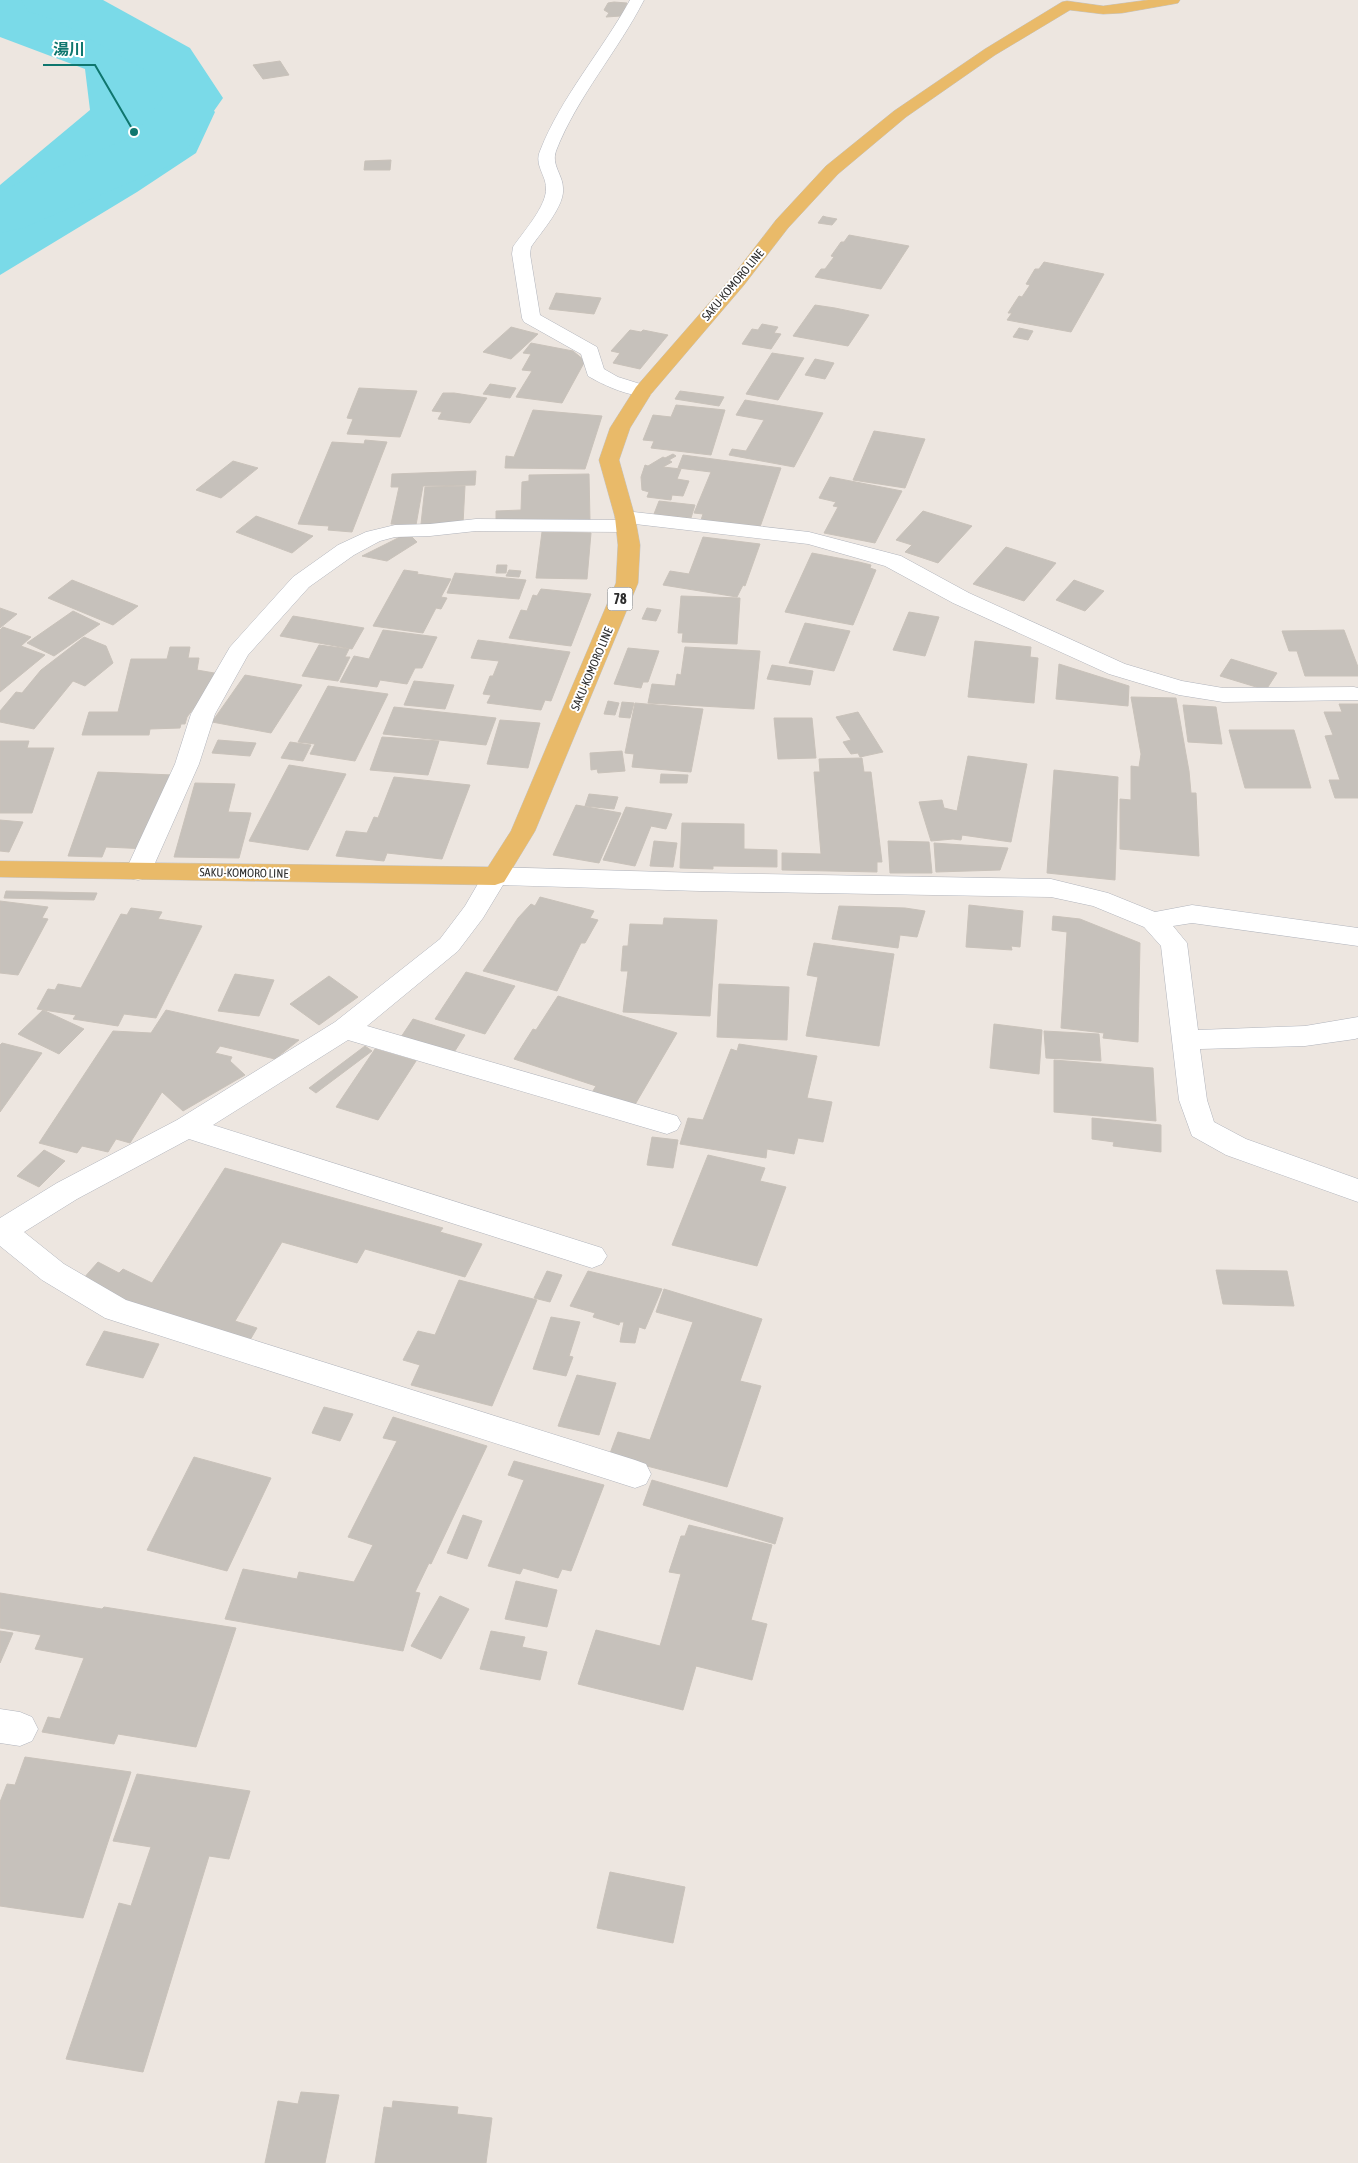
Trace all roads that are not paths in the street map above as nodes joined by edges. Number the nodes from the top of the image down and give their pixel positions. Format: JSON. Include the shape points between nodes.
{"nodes":[{"id":1,"x":637,"y":0,"type":"edge"},
{"id":2,"x":1173,"y":0,"type":"edge"},
{"id":3,"x":1070,"y":3,"type":"edge"},
{"id":4,"x":643,"y":390,"type":"junction"},
{"id":5,"x":625,"y":521,"type":"junction"},
{"id":6,"x":1354,"y":694,"type":"dead end"},
{"id":7,"x":0,"y":869,"type":"edge"},
{"id":8,"x":138,"y":872,"type":"junction"},
{"id":9,"x":495,"y":876,"type":"junction"},
{"id":10,"x":1153,"y":921,"type":"junction"},
{"id":11,"x":1358,"y":937,"type":"edge"},
{"id":12,"x":1358,"y":1027,"type":"edge"},
{"id":13,"x":345,"y":1029,"type":"junction"},
{"id":14,"x":1186,"y":1040,"type":"junction"},
{"id":15,"x":667,"y":1123,"type":"dead end"},
{"id":16,"x":187,"y":1128,"type":"junction"},
{"id":17,"x":1358,"y":1190,"type":"edge"},
{"id":18,"x":1,"y":1232,"type":"edge"},
{"id":19,"x":592,"y":1256,"type":"dead end"},
{"id":20,"x":635,"y":1474,"type":"dead end"}],
"edges":[{"from":1,"to":4,"type":"street","via":[[567,111],[546,153],[546,165],[555,188],[552,200],[520,254],[531,318],[590,351],[595,372],[611,382]]},
{"from":2,"to":3,"type":"main road","number":"78","via":[[1103,10]]},
{"from":3,"to":4,"type":"main road","name":"SAKU-KOMORO LINE","number":"78","via":[[990,52],[900,114],[832,170],[782,224],[738,281]]},
{"from":4,"to":5,"type":"main road","name":"SAKU-KOMORO LINE","number":"78","via":[[620,428],[609,460]]},
{"from":5,"to":6,"type":"street","via":[[808,538],[893,561],[961,598],[1117,669],[1179,688],[1223,695]]},
{"from":5,"to":8,"type":"street","via":[[395,531],[373,536],[346,550],[301,582],[238,652],[203,714],[187,764]]},
{"from":5,"to":9,"type":"main road","name":"SAKU-KOMORO LINE","number":"78","via":[[629,545],[627,583],[533,808]]},
{"from":7,"to":8,"type":"main road","name":"SAKU-KOMORO LINE"},
{"from":8,"to":9,"type":"main road","name":"SAKU-KOMORO LINE"},
{"from":9,"to":10,"type":"street","via":[[1051,888],[1099,899]]},
{"from":9,"to":13,"type":"street","via":[[449,945]]},
{"from":10,"to":11,"type":"street","via":[[1192,914]]},
{"from":10,"to":14,"type":"street","via":[[1174,943]]},
{"from":12,"to":14,"type":"street","via":[[1305,1036]]},
{"from":13,"to":15,"type":"street"},
{"from":13,"to":16,"type":"street"},
{"from":14,"to":17,"type":"street","via":[[1193,1100],[1202,1128],[1236,1147]]},
{"from":16,"to":18,"type":"street","via":[[67,1191]]},
{"from":16,"to":19,"type":"street"},
{"from":18,"to":20,"type":"street","via":[[53,1272],[116,1309]]}]}
